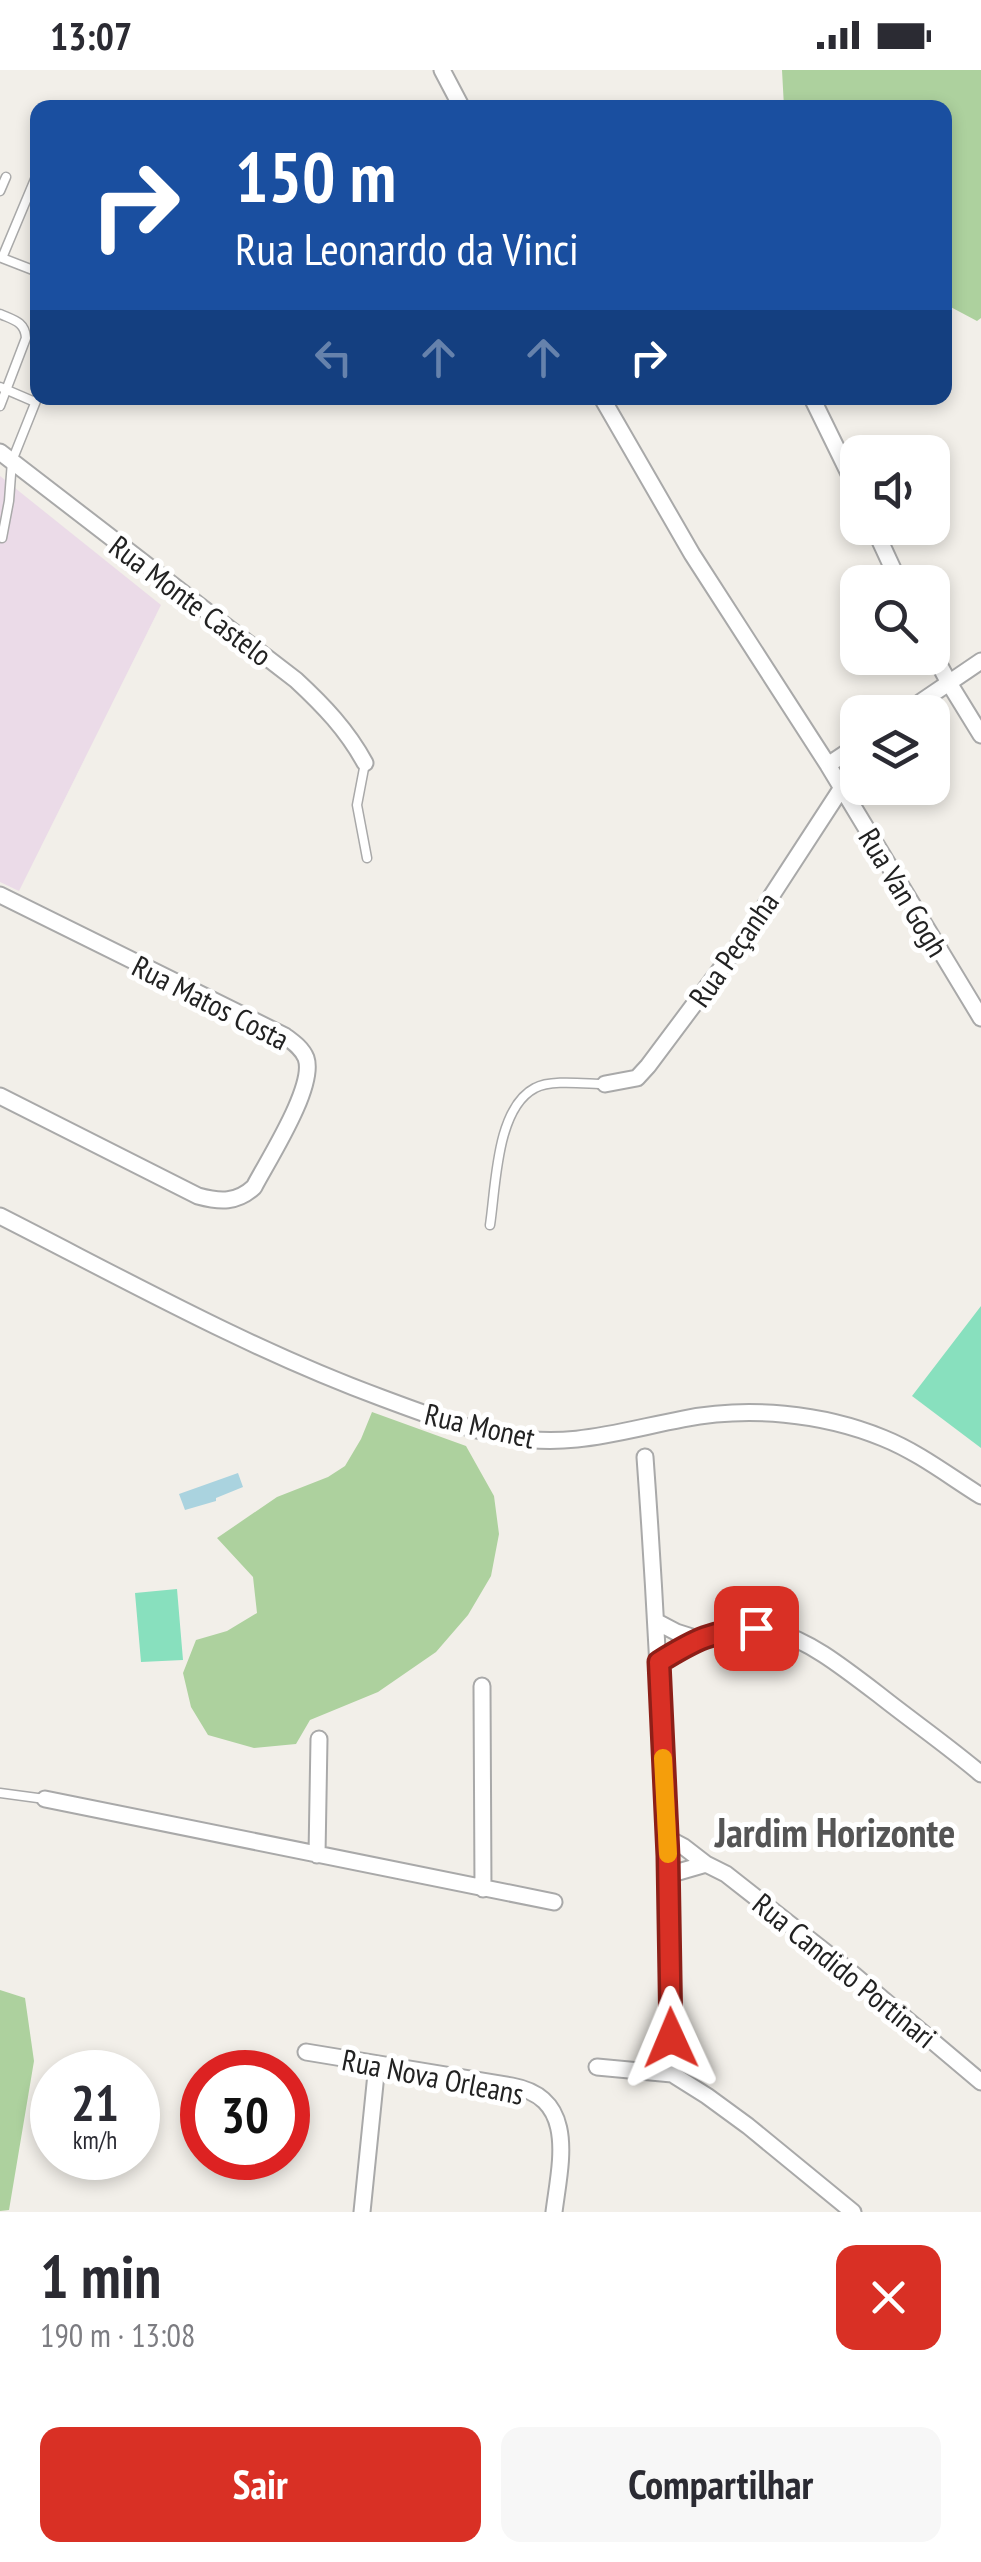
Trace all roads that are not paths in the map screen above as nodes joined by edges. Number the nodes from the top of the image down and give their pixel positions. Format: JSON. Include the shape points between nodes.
{"nodes":[{"id":1,"x":442,"y":70,"type":"edge"},
{"id":2,"x":458,"y":100,"type":"edge"},
{"id":3,"x":6,"y":177,"type":"dead end"},
{"id":4,"x":0,"y":191,"type":"edge"},
{"id":5,"x":30,"y":191,"type":"edge"},
{"id":6,"x":30,"y":269,"type":"edge"},
{"id":7,"x":0,"y":314,"type":"edge"},
{"id":8,"x":3,"y":389,"type":"edge"},
{"id":9,"x":30,"y":397,"type":"edge"},
{"id":10,"x":33,"y":405,"type":"edge"},
{"id":11,"x":606,"y":405,"type":"edge"},
{"id":12,"x":815,"y":405,"type":"edge"},
{"id":13,"x":0,"y":406,"type":"edge"},
{"id":14,"x":840,"y":455,"type":"edge"},
{"id":15,"x":6,"y":457,"type":"edge"},
{"id":16,"x":2,"y":538,"type":"edge"},
{"id":17,"x":981,"y":661,"type":"edge"},
{"id":18,"x":944,"y":675,"type":"edge"},
{"id":19,"x":948,"y":683,"type":"junction"},
{"id":20,"x":931,"y":695,"type":"edge"},
{"id":21,"x":981,"y":735,"type":"edge"},
{"id":22,"x":840,"y":757,"type":"edge"},
{"id":23,"x":365,"y":763,"type":"joint"},
{"id":24,"x":828,"y":765,"type":"junction"},
{"id":25,"x":840,"y":787,"type":"edge"},
{"id":26,"x":840,"y":791,"type":"edge"},
{"id":27,"x":851,"y":805,"type":"edge"},
{"id":28,"x":367,"y":858,"type":"dead end"},
{"id":29,"x":0,"y":894,"type":"edge"},
{"id":30,"x":981,"y":1018,"type":"edge"},
{"id":31,"x":605,"y":1084,"type":"joint"},
{"id":32,"x":0,"y":1096,"type":"edge"},
{"id":33,"x":0,"y":1216,"type":"edge"},
{"id":34,"x":490,"y":1225,"type":"dead end"},
{"id":35,"x":645,"y":1457,"type":"dead end"},
{"id":36,"x":981,"y":1496,"type":"edge"},
{"id":37,"x":657,"y":1622,"type":"junction"},
{"id":38,"x":698,"y":1639,"type":"junction"},
{"id":39,"x":659,"y":1662,"type":"junction"},
{"id":40,"x":482,"y":1686,"type":"dead end"},
{"id":41,"x":319,"y":1739,"type":"dead end"},
{"id":42,"x":981,"y":1774,"type":"edge"},
{"id":43,"x":0,"y":1793,"type":"edge"},
{"id":44,"x":44,"y":1799,"type":"joint"},
{"id":45,"x":667,"y":1838,"type":"junction"},
{"id":46,"x":317,"y":1854,"type":"junction"},
{"id":47,"x":706,"y":1864,"type":"junction"},
{"id":48,"x":668,"y":1875,"type":"junction"},
{"id":49,"x":483,"y":1888,"type":"junction"},
{"id":50,"x":554,"y":1902,"type":"dead end"},
{"id":51,"x":310,"y":2053,"type":"edge"},
{"id":52,"x":377,"y":2064,"type":"junction"},
{"id":53,"x":598,"y":2067,"type":"dead end"},
{"id":54,"x":672,"y":2074,"type":"junction"},
{"id":55,"x":981,"y":2082,"type":"edge"},
{"id":56,"x":362,"y":2212,"type":"edge"},
{"id":57,"x":554,"y":2212,"type":"edge"},
{"id":58,"x":853,"y":2212,"type":"edge"}],
"edges":[{"from":1,"to":2,"type":"street"},
{"from":3,"to":4,"type":"lane"},
{"from":5,"to":6,"type":"lane","via":[[2,258]]},
{"from":7,"to":8,"type":"lane","via":[[26,329]]},
{"from":8,"to":9,"type":"lane"},
{"from":8,"to":13,"type":"lane"},
{"from":10,"to":15,"type":"lane"},
{"from":11,"to":24,"type":"street","name":"Rua Van Gogh","via":[[692,554]]},
{"from":12,"to":14,"type":"street"},
{"from":15,"to":16,"type":"lane","via":[[9,501]]},
{"from":15,"to":23,"type":"street","name":"Rua Monte Castelo","via":[[296,680],[334,716]]},
{"from":17,"to":19,"type":"street"},
{"from":18,"to":19,"type":"street"},
{"from":19,"to":20,"type":"street"},
{"from":19,"to":21,"type":"street"},
{"from":22,"to":24,"type":"street"},
{"from":23,"to":28,"type":"lane","via":[[357,805]]},
{"from":24,"to":25,"type":"street","name":"Rua Van Gogh"},
{"from":26,"to":31,"type":"street","name":"Rua Peçanha","via":[[746,936],[648,1066],[636,1078]]},
{"from":27,"to":30,"type":"street","name":"Rua Van Gogh"},
{"from":29,"to":32,"type":"street","name":"Rua Matos Costa","via":[[285,1036],[308,1060],[308,1078],[254,1187],[229,1201],[198,1196]]},
{"from":31,"to":34,"type":"lane","via":[[536,1087],[519,1102],[503,1130]]},
{"from":33,"to":36,"type":"street","name":"Rua Monet","via":[[275,1355],[460,1425],[538,1442],[573,1442],[721,1414],[806,1417],[886,1440]]},
{"from":35,"to":37,"type":"street"},
{"from":37,"to":38,"type":"street"},
{"from":37,"to":39,"type":"street"},
{"from":38,"to":39,"type":"street"},
{"from":38,"to":42,"type":"street","via":[[756,1628],[803,1642]]},
{"from":39,"to":45,"type":"street"},
{"from":40,"to":49,"type":"street"},
{"from":41,"to":46,"type":"street"},
{"from":43,"to":44,"type":"lane"},
{"from":44,"to":46,"type":"street"},
{"from":45,"to":47,"type":"street","name":"Rua Candido Portinari"},
{"from":45,"to":48,"type":"street"},
{"from":46,"to":49,"type":"street"},
{"from":47,"to":48,"type":"street"},
{"from":47,"to":55,"type":"street","name":"Rua Candido Portinari","via":[[847,1969]]},
{"from":48,"to":54,"type":"street"},
{"from":49,"to":50,"type":"street"},
{"from":51,"to":52,"type":"street","name":"Rua Nova Orleans"},
{"from":52,"to":56,"type":"street"},
{"from":52,"to":57,"type":"street","name":"Rua Nova Orleans","via":[[526,2089],[542,2099],[562,2133]]},
{"from":53,"to":54,"type":"street"},
{"from":54,"to":58,"type":"street"}]}
